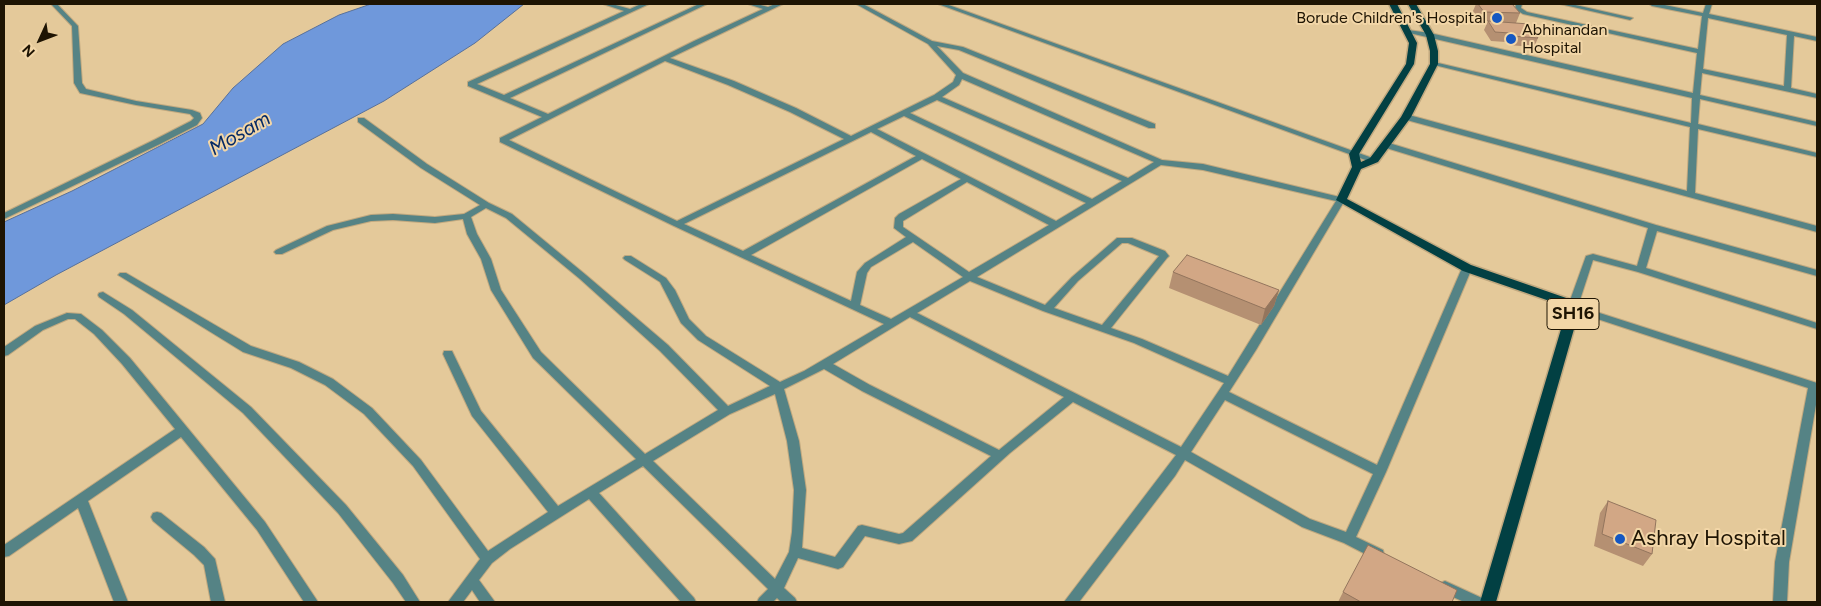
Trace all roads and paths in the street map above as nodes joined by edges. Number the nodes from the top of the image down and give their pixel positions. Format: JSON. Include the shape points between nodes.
{"nodes":[{"id":1,"x":54,"y":4,"type":"edge"},
{"id":2,"x":606,"y":4,"type":"edge"},
{"id":3,"x":646,"y":4,"type":"edge"},
{"id":4,"x":704,"y":4,"type":"edge"},
{"id":5,"x":751,"y":4,"type":"edge"},
{"id":6,"x":780,"y":4,"type":"edge"},
{"id":7,"x":858,"y":4,"type":"edge"},
{"id":8,"x":941,"y":4,"type":"edge"},
{"id":9,"x":1393,"y":4,"type":"edge"},
{"id":10,"x":1412,"y":4,"type":"edge"},
{"id":11,"x":1520,"y":4,"type":"edge"},
{"id":12,"x":1563,"y":4,"type":"edge"},
{"id":13,"x":1652,"y":4,"type":"edge"},
{"id":14,"x":1709,"y":4,"type":"edge"},
{"id":15,"x":768,"y":9,"type":"junction"},
{"id":16,"x":630,"y":11,"type":"junction"},
{"id":17,"x":1705,"y":15,"type":"junction"},
{"id":18,"x":1630,"y":18,"type":"dead end"},
{"id":19,"x":1408,"y":32,"type":"junction"},
{"id":20,"x":1791,"y":33,"type":"junction"},
{"id":21,"x":1430,"y":35,"type":"junction"},
{"id":22,"x":1817,"y":38,"type":"edge"},
{"id":23,"x":930,"y":42,"type":"junction"},
{"id":24,"x":1701,"y":52,"type":"junction"},
{"id":25,"x":664,"y":58,"type":"junction"},
{"id":26,"x":1434,"y":64,"type":"junction"},
{"id":27,"x":1699,"y":70,"type":"junction"},
{"id":28,"x":960,"y":75,"type":"junction"},
{"id":29,"x":1787,"y":90,"type":"junction"},
{"id":30,"x":1696,"y":96,"type":"junction"},
{"id":31,"x":1817,"y":96,"type":"edge"},
{"id":32,"x":937,"y":97,"type":"junction"},
{"id":33,"x":504,"y":98,"type":"junction"},
{"id":34,"x":903,"y":113,"type":"junction"},
{"id":35,"x":549,"y":116,"type":"junction"},
{"id":36,"x":1406,"y":117,"type":"junction"},
{"id":37,"x":361,"y":120,"type":"dead end"},
{"id":38,"x":1817,"y":124,"type":"edge"},
{"id":39,"x":1152,"y":126,"type":"dead end"},
{"id":40,"x":1694,"y":127,"type":"junction"},
{"id":41,"x":870,"y":129,"type":"junction"},
{"id":42,"x":850,"y":139,"type":"junction"},
{"id":43,"x":1386,"y":145,"type":"junction"},
{"id":44,"x":1817,"y":155,"type":"edge"},
{"id":45,"x":922,"y":156,"type":"junction"},
{"id":46,"x":1355,"y":160,"type":"junction"},
{"id":47,"x":1160,"y":162,"type":"junction"},
{"id":48,"x":967,"y":179,"type":"junction"},
{"id":49,"x":1128,"y":181,"type":"junction"},
{"id":50,"x":1691,"y":194,"type":"junction"},
{"id":51,"x":1341,"y":200,"type":"junction"},
{"id":52,"x":1093,"y":203,"type":"junction"},
{"id":53,"x":486,"y":205,"type":"junction"},
{"id":54,"x":4,"y":216,"type":"edge"},
{"id":55,"x":466,"y":216,"type":"junction"},
{"id":56,"x":677,"y":224,"type":"junction"},
{"id":57,"x":1057,"y":225,"type":"junction"},
{"id":58,"x":1653,"y":228,"type":"junction"},
{"id":59,"x":1817,"y":229,"type":"edge"},
{"id":60,"x":912,"y":238,"type":"junction"},
{"id":61,"x":279,"y":252,"type":"dead end"},
{"id":62,"x":743,"y":255,"type":"junction"},
{"id":63,"x":628,"y":258,"type":"dead end"},
{"id":64,"x":1467,"y":268,"type":"junction"},
{"id":65,"x":1641,"y":270,"type":"junction"},
{"id":66,"x":1817,"y":273,"type":"edge"},
{"id":67,"x":123,"y":275,"type":"dead end"},
{"id":68,"x":971,"y":278,"type":"junction"},
{"id":69,"x":103,"y":295,"type":"dead end"},
{"id":70,"x":855,"y":306,"type":"junction"},
{"id":71,"x":1573,"y":307,"type":"junction"},
{"id":72,"x":1047,"y":309,"type":"junction"},
{"id":73,"x":910,"y":313,"type":"junction"},
{"id":74,"x":893,"y":324,"type":"junction"},
{"id":75,"x":1817,"y":326,"type":"edge"},
{"id":76,"x":1104,"y":328,"type":"junction"},
{"id":77,"x":4,"y":352,"type":"edge"},
{"id":78,"x":448,"y":354,"type":"dead end"},
{"id":79,"x":824,"y":364,"type":"junction"},
{"id":80,"x":1231,"y":382,"type":"junction"},
{"id":81,"x":778,"y":386,"type":"junction"},
{"id":82,"x":1816,"y":387,"type":"edge"},
{"id":83,"x":1223,"y":394,"type":"junction"},
{"id":84,"x":1072,"y":396,"type":"junction"},
{"id":85,"x":726,"y":411,"type":"junction"},
{"id":86,"x":183,"y":430,"type":"junction"},
{"id":87,"x":1184,"y":454,"type":"junction"},
{"id":88,"x":999,"y":455,"type":"junction"},
{"id":89,"x":644,"y":460,"type":"junction"},
{"id":90,"x":1380,"y":472,"type":"junction"},
{"id":91,"x":590,"y":492,"type":"junction"},
{"id":92,"x":81,"y":499,"type":"junction"},
{"id":93,"x":556,"y":513,"type":"junction"},
{"id":94,"x":157,"y":517,"type":"dead end"},
{"id":95,"x":1349,"y":539,"type":"junction"},
{"id":96,"x":4,"y":552,"type":"edge"},
{"id":97,"x":795,"y":552,"type":"junction"},
{"id":98,"x":487,"y":559,"type":"junction"},
{"id":99,"x":1392,"y":560,"type":"edge"},
{"id":100,"x":472,"y":580,"type":"junction"},
{"id":101,"x":1434,"y":581,"type":"edge"},
{"id":102,"x":776,"y":589,"type":"junction"},
{"id":103,"x":121,"y":602,"type":"edge"},
{"id":104,"x":218,"y":602,"type":"edge"},
{"id":105,"x":311,"y":602,"type":"edge"},
{"id":106,"x":413,"y":602,"type":"edge"},
{"id":107,"x":455,"y":602,"type":"edge"},
{"id":108,"x":488,"y":602,"type":"edge"},
{"id":109,"x":689,"y":602,"type":"edge"},
{"id":110,"x":764,"y":602,"type":"edge"},
{"id":111,"x":790,"y":602,"type":"edge"},
{"id":112,"x":1071,"y":602,"type":"edge"},
{"id":113,"x":1477,"y":602,"type":"edge"},
{"id":114,"x":1488,"y":602,"type":"edge"},
{"id":115,"x":1780,"y":602,"type":"edge"}],
"edges":[{"from":1,"to":54,"type":"street","via":[[74,26],[78,83],[83,91],[192,112],[198,118],[157,142]]},
{"from":2,"to":16,"type":"street"},
{"from":3,"to":16,"type":"street"},
{"from":4,"to":33,"type":"street"},
{"from":5,"to":15,"type":"street"},
{"from":6,"to":15,"type":"street"},
{"from":7,"to":23,"type":"street"},
{"from":8,"to":46,"type":"street"},
{"from":9,"to":19,"type":"main road"},
{"from":10,"to":21,"type":"main road"},
{"from":11,"to":24,"type":"street","via":[[1518,9],[1525,13]]},
{"from":12,"to":18,"type":"street"},
{"from":13,"to":17,"type":"street"},
{"from":14,"to":17,"type":"street"},
{"from":15,"to":25,"type":"street"},
{"from":16,"to":33,"type":"street","via":[[471,84]]},
{"from":17,"to":20,"type":"street"},
{"from":17,"to":24,"type":"street"},
{"from":19,"to":21,"type":"street"},
{"from":19,"to":46,"type":"main road","via":[[1413,43],[1410,64]]},
{"from":20,"to":22,"type":"street"},
{"from":20,"to":29,"type":"street"},
{"from":21,"to":26,"type":"main road"},
{"from":21,"to":30,"type":"street"},
{"from":23,"to":28,"type":"street"},
{"from":23,"to":39,"type":"street","via":[[961,48]]},
{"from":24,"to":27,"type":"street"},
{"from":25,"to":35,"type":"street"},
{"from":25,"to":42,"type":"street","via":[[731,82]]},
{"from":26,"to":36,"type":"main road"},
{"from":26,"to":40,"type":"street"},
{"from":27,"to":29,"type":"street"},
{"from":27,"to":30,"type":"street"},
{"from":28,"to":32,"type":"street","via":[[956,83]]},
{"from":28,"to":47,"type":"street"},
{"from":29,"to":31,"type":"street"},
{"from":30,"to":38,"type":"street"},
{"from":30,"to":40,"type":"street"},
{"from":32,"to":34,"type":"street"},
{"from":32,"to":49,"type":"street"},
{"from":33,"to":35,"type":"street"},
{"from":34,"to":41,"type":"street"},
{"from":34,"to":52,"type":"street"},
{"from":35,"to":56,"type":"street","via":[[503,140]]},
{"from":36,"to":43,"type":"main road"},
{"from":36,"to":50,"type":"street"},
{"from":37,"to":53,"type":"street","via":[[424,166]]},
{"from":40,"to":44,"type":"street"},
{"from":40,"to":50,"type":"street"},
{"from":41,"to":42,"type":"street"},
{"from":41,"to":45,"type":"street"},
{"from":42,"to":56,"type":"street"},
{"from":43,"to":46,"type":"main road","via":[[1374,160]]},
{"from":43,"to":58,"type":"street"},
{"from":45,"to":48,"type":"street"},
{"from":45,"to":62,"type":"street"},
{"from":46,"to":51,"type":"main road"},
{"from":47,"to":49,"type":"street"},
{"from":47,"to":51,"type":"street","via":[[1202,167]]},
{"from":48,"to":57,"type":"street"},
{"from":48,"to":60,"type":"street","via":[[898,220],[899,228]]},
{"from":49,"to":52,"type":"street"},
{"from":50,"to":59,"type":"street"},
{"from":51,"to":64,"type":"main road","number":"SH16"},
{"from":51,"to":80,"type":"street"},
{"from":52,"to":57,"type":"street"},
{"from":53,"to":55,"type":"street"},
{"from":53,"to":85,"type":"street","via":[[509,216],[583,277],[664,348]]},
{"from":55,"to":61,"type":"street","via":[[447,220],[364,219],[323,231]]},
{"from":55,"to":89,"type":"street","via":[[496,290],[537,356]]},
{"from":56,"to":62,"type":"street"},
{"from":57,"to":68,"type":"street"},
{"from":58,"to":65,"type":"street"},
{"from":58,"to":66,"type":"street"},
{"from":60,"to":68,"type":"street"},
{"from":60,"to":70,"type":"street","via":[[862,272]]},
{"from":62,"to":70,"type":"street"},
{"from":63,"to":81,"type":"street","via":[[663,280],[685,321],[702,338]]},
{"from":64,"to":71,"type":"main road","number":"SH16"},
{"from":64,"to":90,"type":"street"},
{"from":65,"to":71,"type":"street","via":[[1588,258]]},
{"from":65,"to":75,"type":"street"},
{"from":67,"to":98,"type":"street","via":[[247,349],[295,365],[329,382],[368,410],[417,464]]},
{"from":68,"to":72,"type":"street"},
{"from":68,"to":73,"type":"street"},
{"from":69,"to":106,"type":"street","via":[[247,410],[342,510]]},
{"from":70,"to":74,"type":"street"},
{"from":71,"to":82,"type":"street"},
{"from":71,"to":114,"type":"main road","number":"SH16"},
{"from":72,"to":76,"type":"street"},
{"from":72,"to":76,"type":"street","via":[[1075,279],[1120,240],[1129,240],[1162,253],[1164,256]]},
{"from":73,"to":74,"type":"street"},
{"from":73,"to":84,"type":"street"},
{"from":74,"to":79,"type":"street"},
{"from":76,"to":80,"type":"street"},
{"from":77,"to":86,"type":"street","via":[[39,328],[67,316],[77,316],[126,361]]},
{"from":78,"to":93,"type":"street","via":[[476,413]]},
{"from":79,"to":81,"type":"street"},
{"from":79,"to":88,"type":"street"},
{"from":80,"to":83,"type":"street"},
{"from":81,"to":85,"type":"street"},
{"from":81,"to":97,"type":"street","via":[[793,441],[800,490]]},
{"from":82,"to":115,"type":"street","via":[[1782,562]]},
{"from":83,"to":87,"type":"street"},
{"from":83,"to":90,"type":"street"},
{"from":84,"to":87,"type":"street"},
{"from":84,"to":88,"type":"street"},
{"from":85,"to":89,"type":"street"},
{"from":86,"to":92,"type":"street"},
{"from":86,"to":105,"type":"street","via":[[261,526]]},
{"from":87,"to":95,"type":"street","via":[[1306,523]]},
{"from":87,"to":112,"type":"street"},
{"from":88,"to":97,"type":"street","via":[[907,538],[862,530],[838,563]]},
{"from":89,"to":91,"type":"street"},
{"from":89,"to":102,"type":"street"},
{"from":90,"to":95,"type":"street"},
{"from":91,"to":93,"type":"street"},
{"from":91,"to":109,"type":"street"},
{"from":92,"to":96,"type":"street"},
{"from":92,"to":103,"type":"street"},
{"from":93,"to":98,"type":"street"},
{"from":94,"to":104,"type":"street","via":[[199,550],[210,564]]},
{"from":95,"to":99,"type":"street"},
{"from":97,"to":102,"type":"street"},
{"from":98,"to":100,"type":"street"},
{"from":100,"to":107,"type":"street"},
{"from":100,"to":108,"type":"street"},
{"from":101,"to":113,"type":"street"},
{"from":102,"to":110,"type":"street"},
{"from":102,"to":111,"type":"street"}]}
